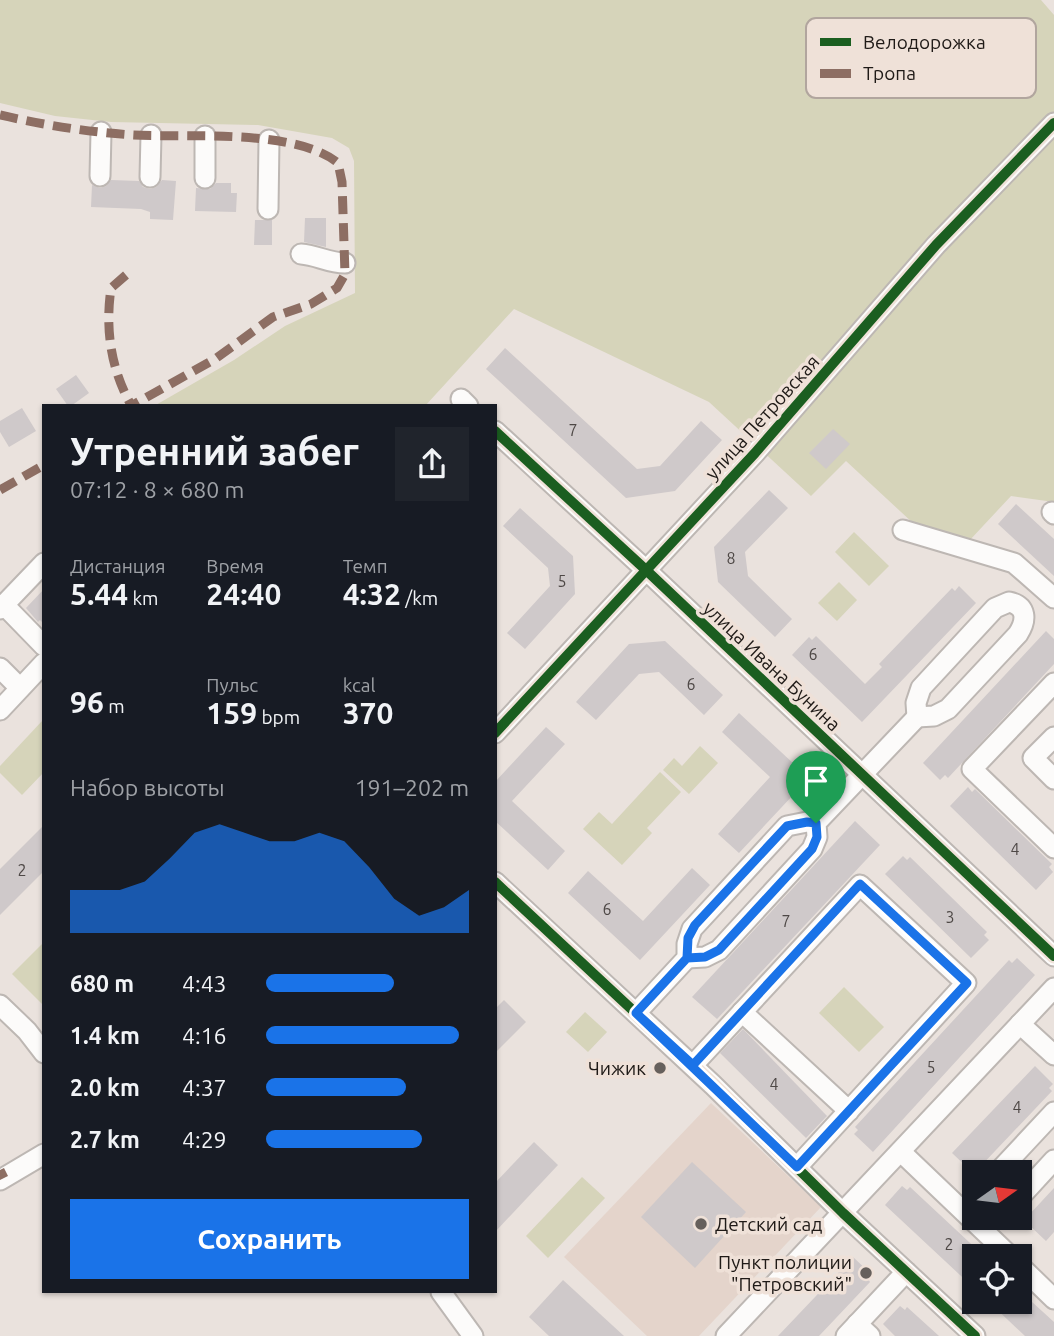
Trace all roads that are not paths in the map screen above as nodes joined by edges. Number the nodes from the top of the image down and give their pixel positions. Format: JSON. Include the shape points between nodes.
{"nodes":[{"id":1,"x":1054,"y":123,"type":"edge"},
{"id":2,"x":102,"y":132,"type":"dead end"},
{"id":3,"x":151,"y":135,"type":"dead end"},
{"id":4,"x":205,"y":136,"type":"dead end"},
{"id":5,"x":269,"y":140,"type":"dead end"},
{"id":6,"x":100,"y":176,"type":"dead end"},
{"id":7,"x":150,"y":177,"type":"dead end"},
{"id":8,"x":205,"y":178,"type":"dead end"},
{"id":9,"x":268,"y":209,"type":"dead end"},
{"id":10,"x":301,"y":254,"type":"dead end"},
{"id":11,"x":345,"y":263,"type":"dead end"},
{"id":12,"x":497,"y":433,"type":"edge"},
{"id":13,"x":903,"y":530,"type":"dead end"},
{"id":14,"x":42,"y":566,"type":"edge"},
{"id":15,"x":646,"y":570,"type":"junction"},
{"id":16,"x":1054,"y":598,"type":"edge"},
{"id":17,"x":2,"y":607,"type":"edge"},
{"id":18,"x":42,"y":644,"type":"edge"},
{"id":19,"x":42,"y":665,"type":"edge"},
{"id":20,"x":0,"y":668,"type":"edge"},
{"id":21,"x":1054,"y":683,"type":"edge"},
{"id":22,"x":20,"y":688,"type":"junction"},
{"id":23,"x":0,"y":710,"type":"edge"},
{"id":24,"x":917,"y":717,"type":"junction"},
{"id":25,"x":497,"y":731,"type":"edge"},
{"id":26,"x":1054,"y":737,"type":"edge"},
{"id":27,"x":862,"y":774,"type":"junction"},
{"id":28,"x":1054,"y":779,"type":"edge"},
{"id":29,"x":816,"y":823,"type":"junction"},
{"id":30,"x":1054,"y":848,"type":"edge"},
{"id":31,"x":497,"y":884,"type":"edge"},
{"id":32,"x":1054,"y":956,"type":"edge"},
{"id":33,"x":687,"y":958,"type":"junction"},
{"id":34,"x":1054,"y":988,"type":"edge"},
{"id":35,"x":0,"y":1005,"type":"edge"},
{"id":36,"x":743,"y":1012,"type":"junction"},
{"id":37,"x":636,"y":1013,"type":"junction"},
{"id":38,"x":1020,"y":1024,"type":"junction"},
{"id":39,"x":42,"y":1050,"type":"edge"},
{"id":40,"x":1054,"y":1055,"type":"edge"},
{"id":41,"x":693,"y":1065,"type":"junction"},
{"id":42,"x":849,"y":1111,"type":"junction"},
{"id":43,"x":1054,"y":1112,"type":"edge"},
{"id":44,"x":901,"y":1152,"type":"junction"},
{"id":45,"x":42,"y":1155,"type":"edge"},
{"id":46,"x":1009,"y":1160,"type":"edge"},
{"id":47,"x":1054,"y":1160,"type":"edge"},
{"id":48,"x":797,"y":1167,"type":"junction"},
{"id":49,"x":0,"y":1180,"type":"edge"},
{"id":50,"x":1032,"y":1184,"type":"edge"},
{"id":51,"x":843,"y":1213,"type":"junction"},
{"id":52,"x":997,"y":1244,"type":"edge"},
{"id":53,"x":906,"y":1272,"type":"junction"},
{"id":54,"x":1032,"y":1277,"type":"edge"},
{"id":55,"x":443,"y":1293,"type":"edge"},
{"id":56,"x":1054,"y":1298,"type":"edge"},
{"id":57,"x":858,"y":1332,"type":"edge"},
{"id":58,"x":733,"y":1334,"type":"edge"},
{"id":59,"x":473,"y":1336,"type":"edge"},
{"id":60,"x":975,"y":1336,"type":"edge"}],
"edges":[{"from":1,"to":15,"type":"street","name":"улица Петровская","via":[[936,245]]},
{"from":2,"to":6,"type":"street"},
{"from":3,"to":7,"type":"street"},
{"from":4,"to":8,"type":"street"},
{"from":5,"to":9,"type":"street"},
{"from":10,"to":11,"type":"street"},
{"from":12,"to":15,"type":"street","name":"улица Ивана Бунина"},
{"from":13,"to":16,"type":"street","via":[[1020,566]]},
{"from":14,"to":17,"type":"street"},
{"from":15,"to":25,"type":"street","name":"улица Петровская"},
{"from":15,"to":27,"type":"street","name":"улица Ивана Бунина"},
{"from":17,"to":18,"type":"street"},
{"from":19,"to":22,"type":"street"},
{"from":20,"to":22,"type":"street"},
{"from":21,"to":30,"type":"street","via":[[972,769]]},
{"from":22,"to":23,"type":"street"},
{"from":24,"to":24,"type":"street","via":[[921,688],[995,608],[1009,602],[1020,607],[1025,618],[1018,634],[948,709]]},
{"from":24,"to":27,"type":"street"},
{"from":26,"to":28,"type":"street","via":[[1033,758]]},
{"from":27,"to":29,"type":"street"},
{"from":27,"to":32,"type":"street","name":"улица Ивана Бунина"},
{"from":29,"to":33,"type":"street","via":[[812,849],[719,950]]},
{"from":29,"to":33,"type":"street","via":[[787,826],[692,929]]},
{"from":31,"to":37,"type":"street"},
{"from":33,"to":37,"type":"street"},
{"from":34,"to":38,"type":"street"},
{"from":35,"to":39,"type":"street"},
{"from":36,"to":41,"type":"street"},
{"from":36,"to":42,"type":"street"},
{"from":36,"to":42,"type":"street","via":[[860,884],[967,983]]},
{"from":37,"to":41,"type":"street"},
{"from":38,"to":40,"type":"street"},
{"from":38,"to":44,"type":"street"},
{"from":41,"to":48,"type":"street"},
{"from":42,"to":48,"type":"street"},
{"from":43,"to":46,"type":"street"},
{"from":44,"to":51,"type":"street"},
{"from":44,"to":52,"type":"street"},
{"from":45,"to":49,"type":"street"},
{"from":47,"to":50,"type":"street"},
{"from":48,"to":51,"type":"street"},
{"from":51,"to":53,"type":"street"},
{"from":51,"to":58,"type":"street"},
{"from":53,"to":57,"type":"street"},
{"from":53,"to":60,"type":"street"},
{"from":54,"to":56,"type":"street"},
{"from":55,"to":59,"type":"street"}]}
